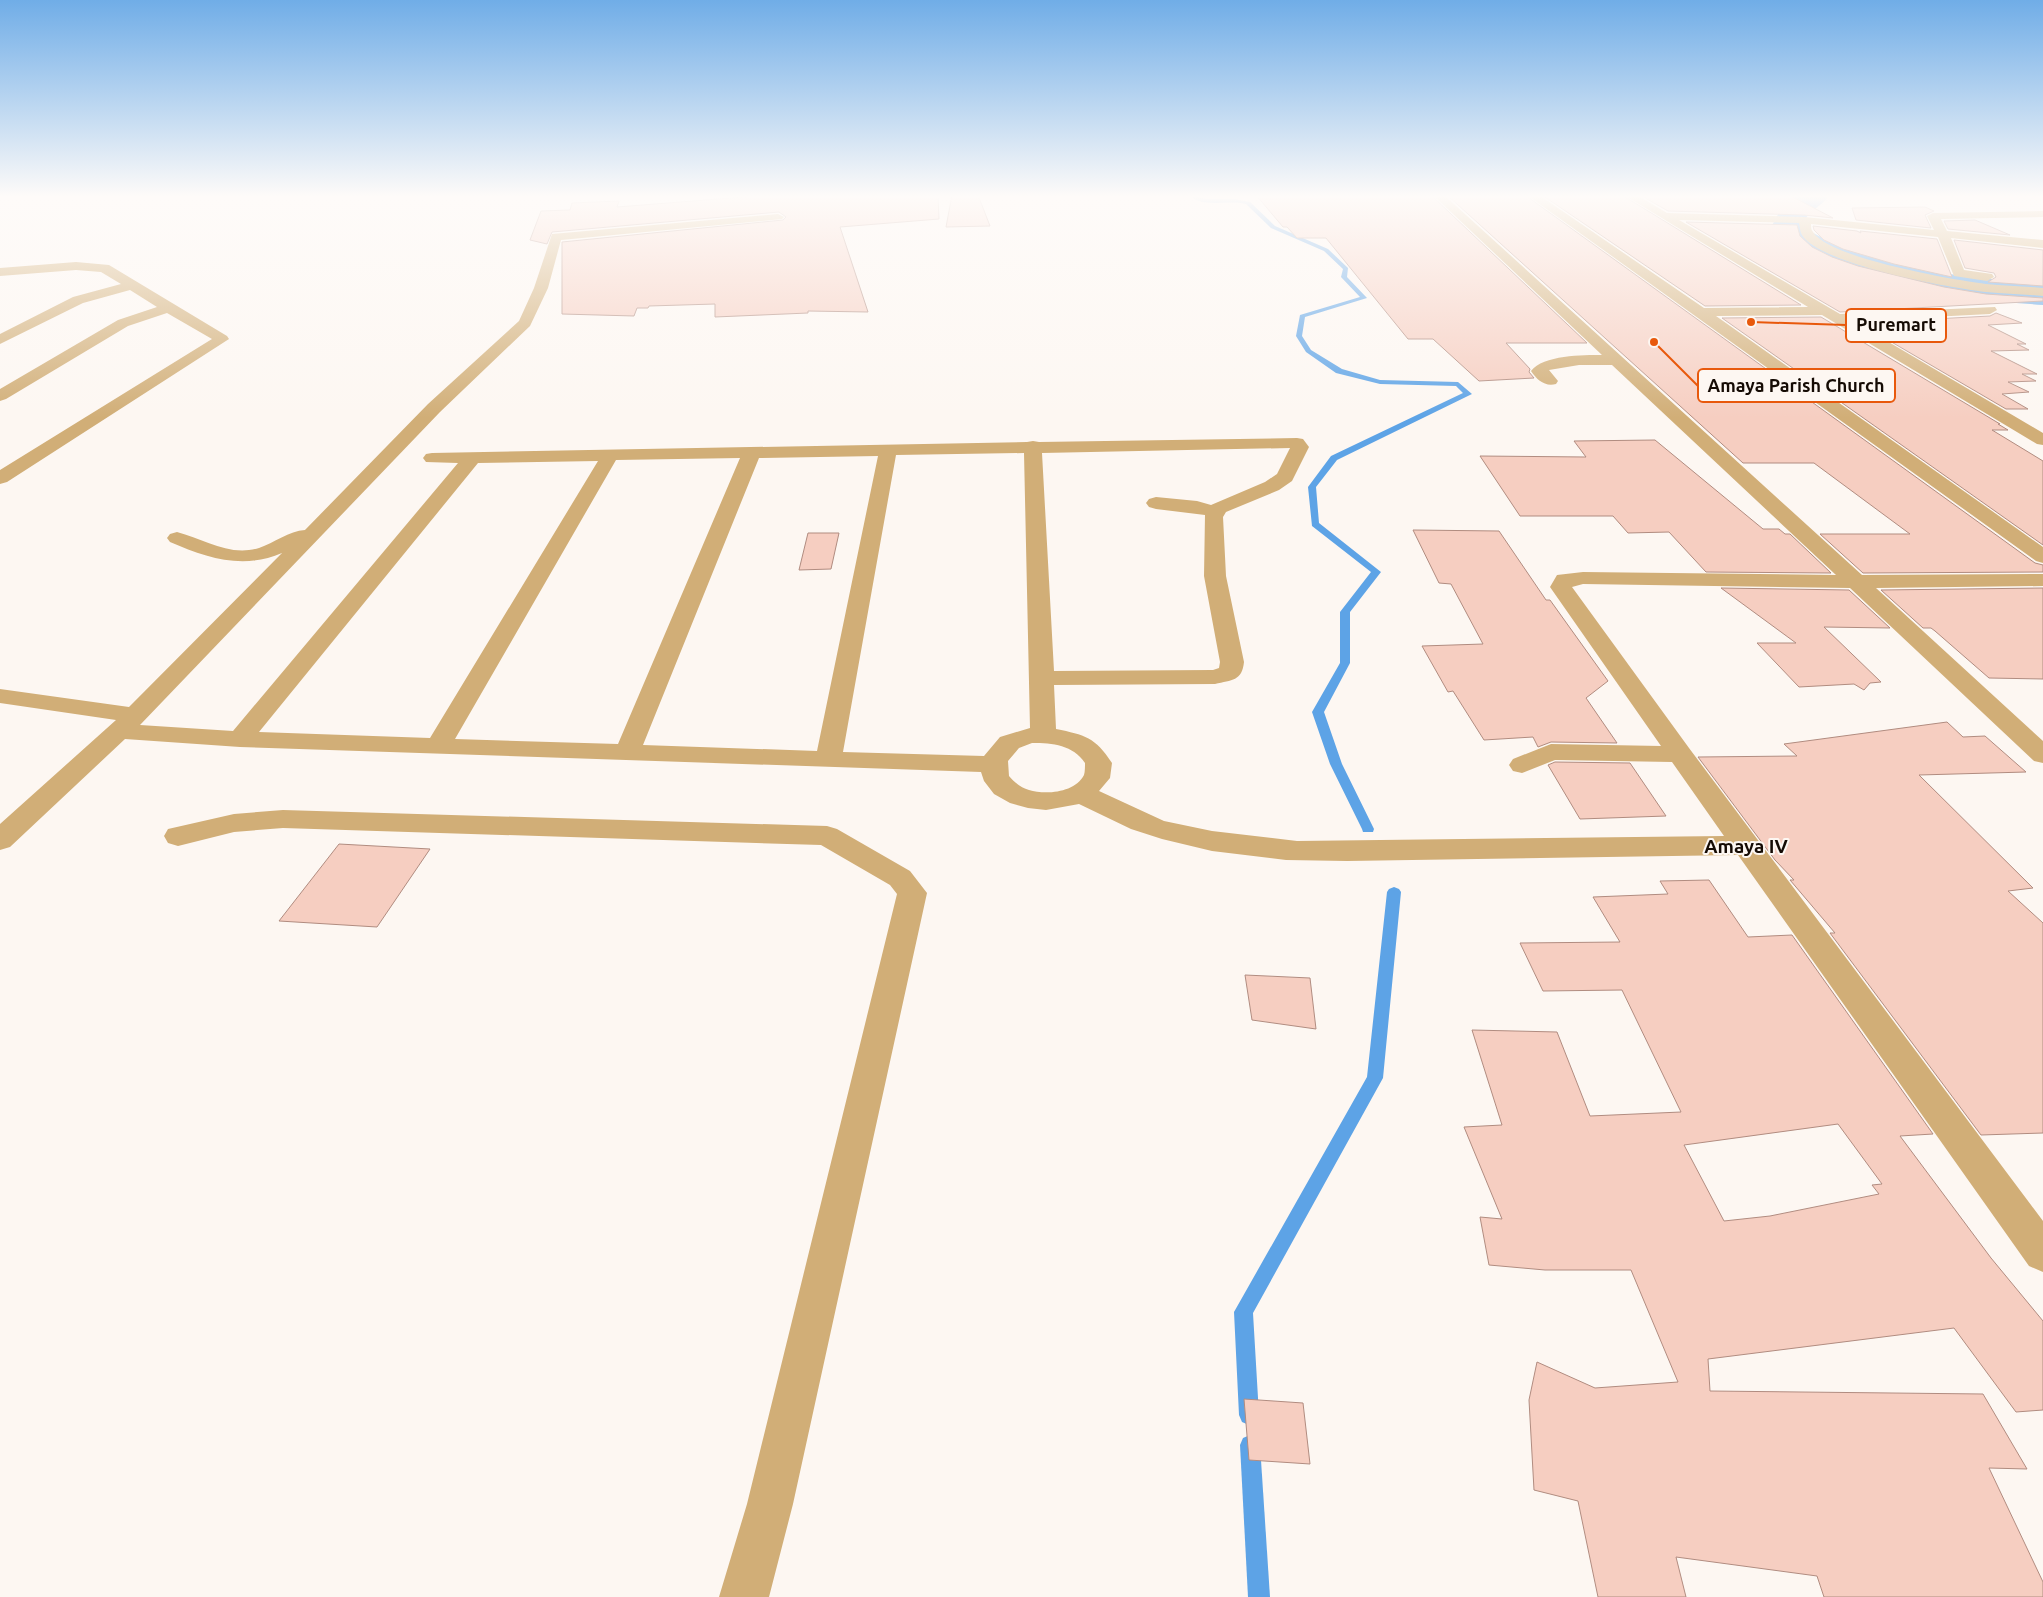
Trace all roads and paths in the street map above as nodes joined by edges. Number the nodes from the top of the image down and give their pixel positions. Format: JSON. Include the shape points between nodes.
{"nodes":[{"id":1,"x":21,"y":270,"type":"junction"},
{"id":2,"x":28,"y":270,"type":"edge"},
{"id":3,"x":107,"y":270,"type":"edge"},
{"id":4,"x":546,"y":270,"type":"edge"},
{"id":5,"x":1519,"y":270,"type":"edge"},
{"id":6,"x":1640,"y":270,"type":"edge"},
{"id":7,"x":1755,"y":270,"type":"edge"},
{"id":8,"x":1896,"y":270,"type":"edge"},
{"id":9,"x":1958,"y":270,"type":"edge"},
{"id":10,"x":0,"y":272,"type":"edge"},
{"id":11,"x":0,"y":279,"type":"edge"},
{"id":12,"x":2043,"y":282,"type":"edge"},
{"id":13,"x":133,"y":285,"type":"junction"},
{"id":14,"x":2043,"y":292,"type":"edge"},
{"id":15,"x":168,"y":308,"type":"junction"},
{"id":16,"x":1990,"y":310,"type":"dead end"},
{"id":17,"x":1701,"y":312,"type":"junction"},
{"id":18,"x":1831,"y":314,"type":"junction"},
{"id":19,"x":0,"y":340,"type":"edge"},
{"id":20,"x":1617,"y":360,"type":"junction"},
{"id":21,"x":1550,"y":381,"type":"dead end"},
{"id":22,"x":0,"y":396,"type":"edge"},
{"id":23,"x":2038,"y":434,"type":"edge"},
{"id":24,"x":1033,"y":446,"type":"junction"},
{"id":25,"x":888,"y":449,"type":"junction"},
{"id":26,"x":752,"y":452,"type":"junction"},
{"id":27,"x":611,"y":454,"type":"junction"},
{"id":28,"x":473,"y":457,"type":"junction"},
{"id":29,"x":432,"y":458,"type":"dead end"},
{"id":30,"x":0,"y":478,"type":"edge"},
{"id":31,"x":1156,"y":503,"type":"dead end"},
{"id":32,"x":1216,"y":512,"type":"junction"},
{"id":33,"x":317,"y":530,"type":"junction"},
{"id":34,"x":177,"y":538,"type":"dead end"},
{"id":35,"x":2043,"y":557,"type":"edge"},
{"id":36,"x":2043,"y":580,"type":"edge"},
{"id":37,"x":1858,"y":582,"type":"junction"},
{"id":38,"x":1042,"y":678,"type":"junction"},
{"id":39,"x":0,"y":696,"type":"edge"},
{"id":40,"x":127,"y":723,"type":"junction"},
{"id":41,"x":1043,"y":735,"type":"junction"},
{"id":42,"x":240,"y":739,"type":"junction"},
{"id":43,"x":438,"y":746,"type":"junction"},
{"id":44,"x":627,"y":753,"type":"junction"},
{"id":45,"x":1680,"y":754,"type":"junction"},
{"id":46,"x":2043,"y":754,"type":"edge"},
{"id":47,"x":828,"y":760,"type":"junction"},
{"id":48,"x":994,"y":764,"type":"junction"},
{"id":49,"x":1522,"y":765,"type":"dead end"},
{"id":50,"x":1080,"y":794,"type":"junction"},
{"id":51,"x":178,"y":836,"type":"dead end"},
{"id":52,"x":0,"y":840,"type":"edge"},
{"id":53,"x":1746,"y":845,"type":"junction"},
{"id":54,"x":2043,"y":1253,"type":"edge"},
{"id":55,"x":744,"y":1597,"type":"edge"}],
"edges":[{"from":1,"to":2,"type":"street"},
{"from":1,"to":10,"type":"street"},
{"from":1,"to":11,"type":"street"},
{"from":3,"to":13,"type":"street"},
{"from":4,"to":33,"type":"street","via":[[525,324],[434,408]]},
{"from":5,"to":20,"type":"street"},
{"from":6,"to":17,"type":"street"},
{"from":7,"to":18,"type":"street"},
{"from":8,"to":14,"type":"street","via":[[1958,284]]},
{"from":9,"to":12,"type":"street","via":[[1959,273],[1985,277]]},
{"from":13,"to":15,"type":"street"},
{"from":13,"to":19,"type":"street","via":[[78,300]]},
{"from":15,"to":22,"type":"street","via":[[123,323]]},
{"from":15,"to":30,"type":"street","via":[[222,339]]},
{"from":16,"to":18,"type":"street"},
{"from":17,"to":18,"type":"street"},
{"from":17,"to":35,"type":"street"},
{"from":18,"to":23,"type":"street"},
{"from":20,"to":21,"type":"street","via":[[1579,360],[1544,366],[1539,371]]},
{"from":20,"to":37,"type":"street"},
{"from":24,"to":25,"type":"street"},
{"from":24,"to":32,"type":"street","via":[[1297,442],[1300,447],[1285,477]]},
{"from":24,"to":38,"type":"street"},
{"from":25,"to":26,"type":"street"},
{"from":25,"to":47,"type":"street"},
{"from":26,"to":27,"type":"street"},
{"from":26,"to":44,"type":"street"},
{"from":27,"to":28,"type":"street"},
{"from":27,"to":43,"type":"street"},
{"from":28,"to":29,"type":"street"},
{"from":28,"to":42,"type":"street"},
{"from":31,"to":32,"type":"street"},
{"from":32,"to":38,"type":"street","via":[[1213,517],[1215,576],[1232,662],[1231,672],[1215,677]]},
{"from":33,"to":34,"type":"street","via":[[260,554],[237,557],[207,551]]},
{"from":33,"to":40,"type":"street"},
{"from":36,"to":37,"type":"street"},
{"from":37,"to":45,"type":"street","via":[[1565,580],[1561,587]]},
{"from":37,"to":46,"type":"street"},
{"from":38,"to":41,"type":"street"},
{"from":39,"to":40,"type":"street"},
{"from":40,"to":42,"type":"street"},
{"from":40,"to":52,"type":"street"},
{"from":41,"to":48,"type":"street","via":[[1028,736],[1004,747]]},
{"from":41,"to":50,"type":"street","via":[[1084,744],[1099,760],[1098,779]]},
{"from":42,"to":43,"type":"street"},
{"from":43,"to":44,"type":"street"},
{"from":44,"to":47,"type":"street"},
{"from":45,"to":49,"type":"street","via":[[1551,752]]},
{"from":45,"to":53,"type":"street"},
{"from":47,"to":48,"type":"street"},
{"from":48,"to":50,"type":"street","via":[[994,774],[1000,783],[1021,797],[1051,801]]},
{"from":50,"to":53,"type":"street","via":[[1148,825],[1210,840],[1297,851]]},
{"from":51,"to":55,"type":"street","via":[[234,823],[283,819],[827,836],[900,878],[912,893],[770,1504]]},
{"from":53,"to":54,"type":"street"}]}
